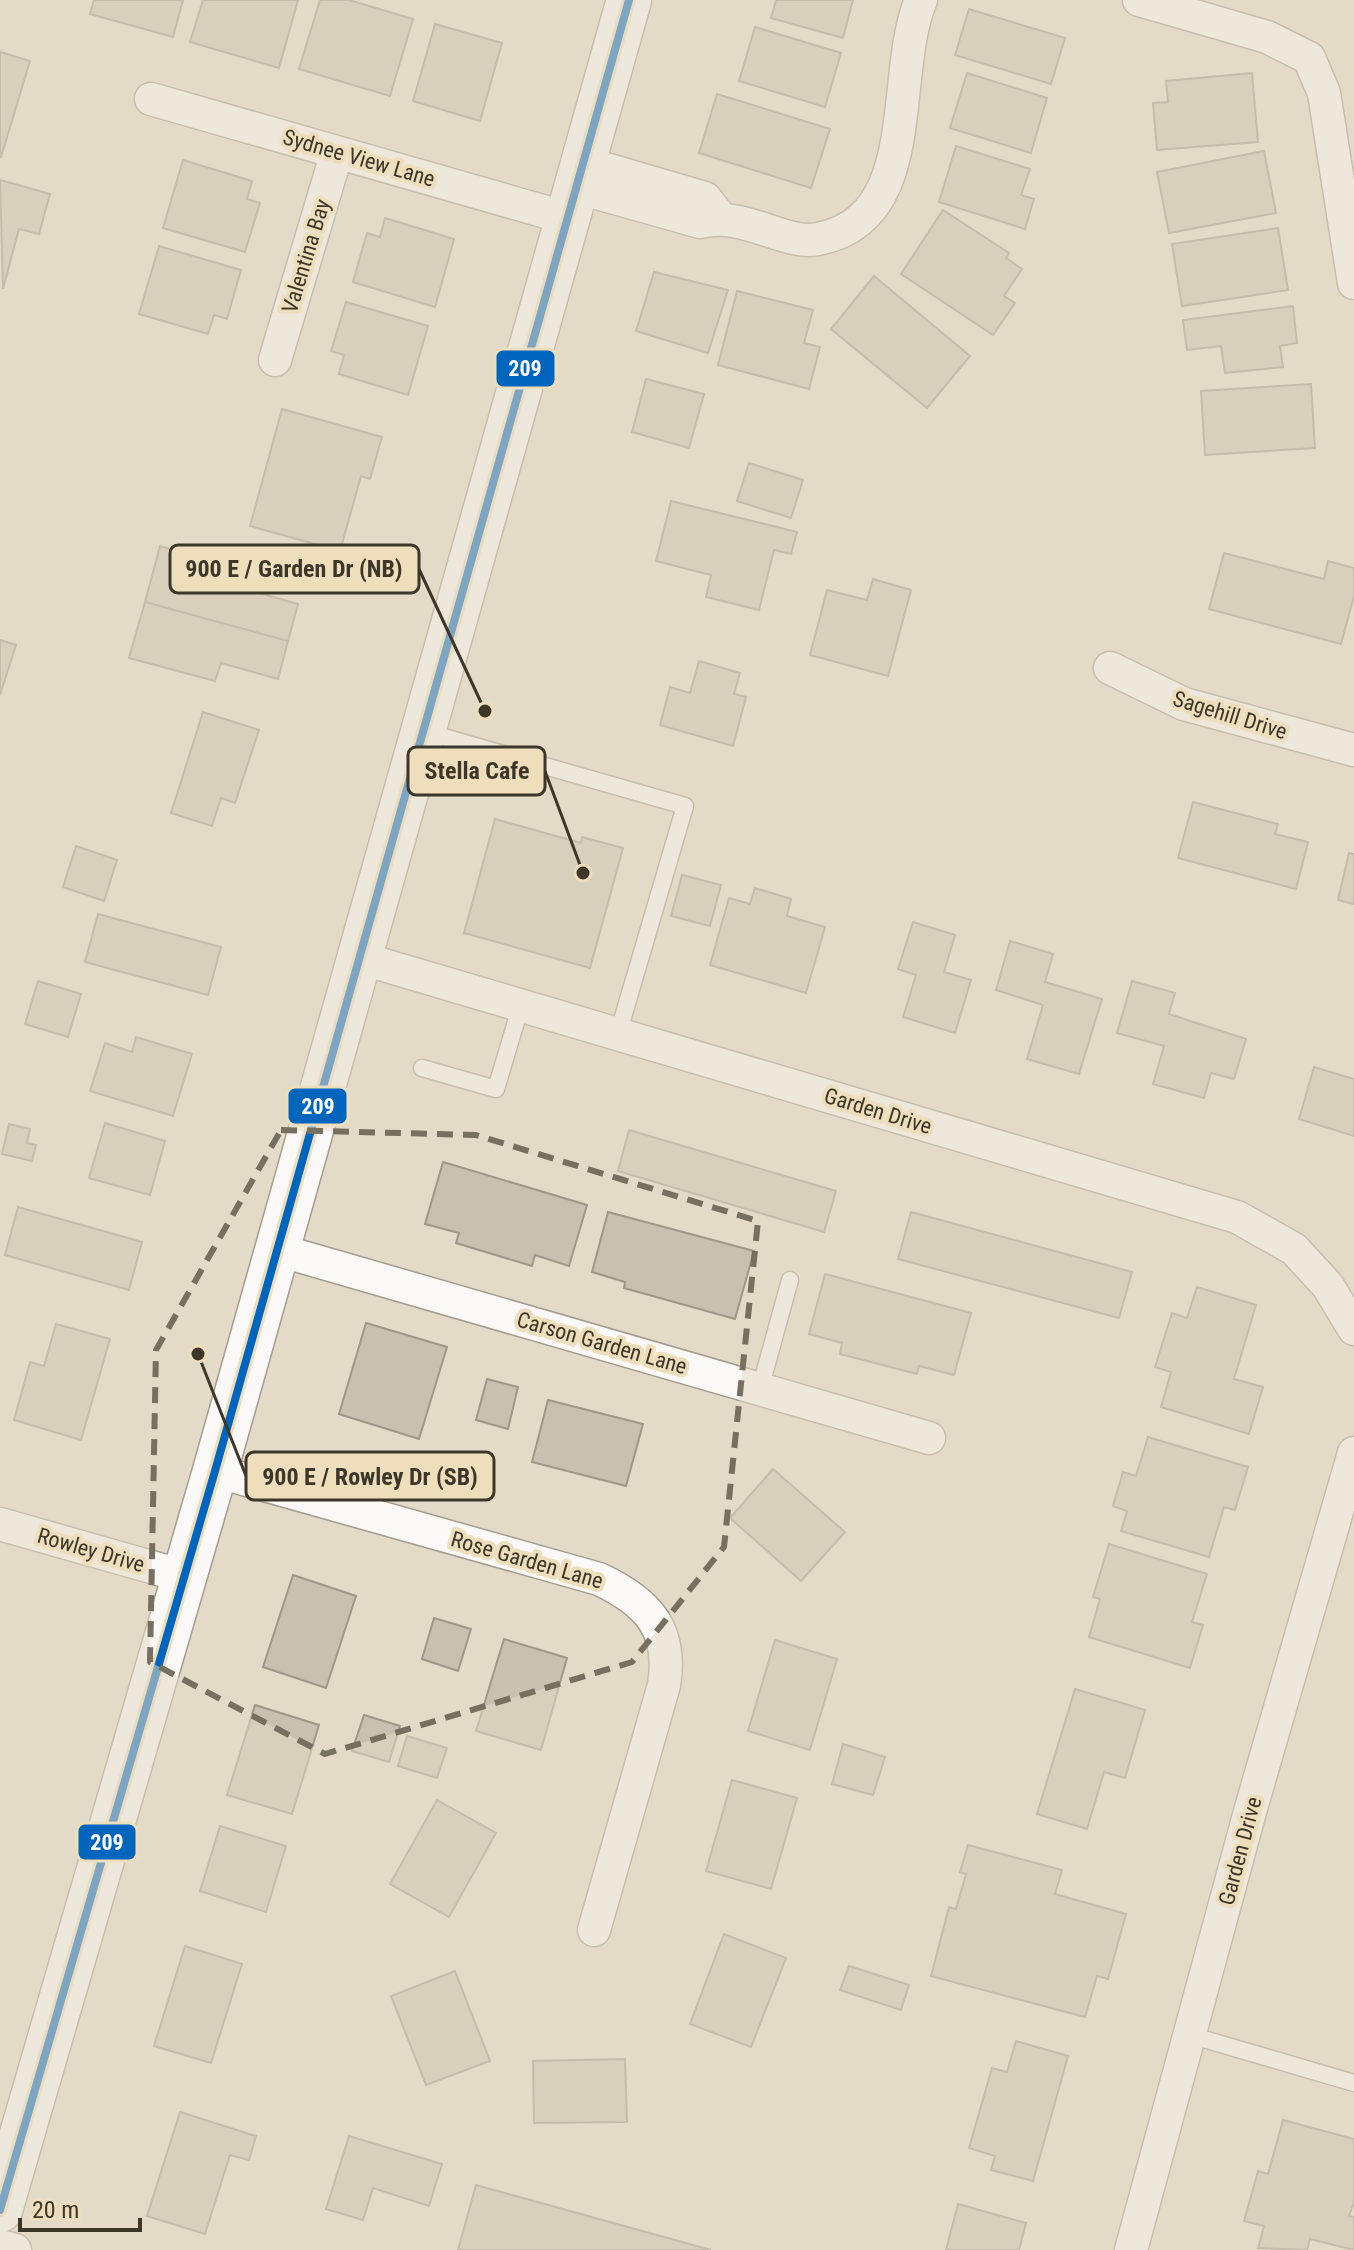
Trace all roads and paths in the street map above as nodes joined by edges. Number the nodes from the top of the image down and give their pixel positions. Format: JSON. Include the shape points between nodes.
{"nodes":[{"id":1,"x":629,"y":0,"type":"edge"},
{"id":2,"x":921,"y":0,"type":"edge"},
{"id":3,"x":1139,"y":0,"type":"edge"},
{"id":4,"x":151,"y":99,"type":"dead end"},
{"id":5,"x":337,"y":152,"type":"junction"},
{"id":6,"x":575,"y":189,"type":"junction"},
{"id":7,"x":1354,"y":283,"type":"edge"},
{"id":8,"x":275,"y":360,"type":"dead end"},
{"id":9,"x":1110,"y":668,"type":"dead end"},
{"id":10,"x":422,"y":731,"type":"junction"},
{"id":11,"x":1354,"y":750,"type":"edge"},
{"id":12,"x":360,"y":958,"type":"junction"},
{"id":13,"x":521,"y":1005,"type":"junction"},
{"id":14,"x":618,"y":1034,"type":"junction"},
{"id":15,"x":422,"y":1068,"type":"dead end"},
{"id":16,"x":275,"y":1249,"type":"junction"},
{"id":17,"x":790,"y":1280,"type":"dead end"},
{"id":18,"x":1354,"y":1329,"type":"edge"},
{"id":19,"x":760,"y":1389,"type":"junction"},
{"id":20,"x":929,"y":1438,"type":"dead end"},
{"id":21,"x":1354,"y":1453,"type":"edge"},
{"id":22,"x":215,"y":1471,"type":"junction"},
{"id":23,"x":0,"y":1524,"type":"edge"},
{"id":24,"x":183,"y":1576,"type":"junction"},
{"id":25,"x":594,"y":1930,"type":"dead end"},
{"id":26,"x":1190,"y":2035,"type":"junction"},
{"id":27,"x":1354,"y":2083,"type":"edge"},
{"id":28,"x":0,"y":2210,"type":"edge"},
{"id":29,"x":0,"y":2246,"type":"edge"},
{"id":30,"x":15,"y":2250,"type":"edge"},
{"id":31,"x":1131,"y":2250,"type":"edge"}],
"edges":[{"from":1,"to":6,"type":"main road"},
{"from":2,"to":6,"type":"street","name":"Sydnee View Lane","via":[[904,63],[900,126],[885,186],[870,213],[850,231],[814,241],[720,217],[705,198]]},
{"from":3,"to":7,"type":"street","via":[[1278,41],[1309,58],[1324,93]]},
{"from":4,"to":5,"type":"street","name":"Sydnee View Lane"},
{"from":5,"to":6,"type":"street","name":"Sydnee View Lane"},
{"from":5,"to":8,"type":"street","name":"Valentina Bay"},
{"from":6,"to":10,"type":"main road"},
{"from":9,"to":11,"type":"street","name":"Sagehill Drive","via":[[1184,704]]},
{"from":10,"to":12,"type":"main road"},
{"from":10,"to":14,"type":"lane","via":[[685,806]]},
{"from":12,"to":13,"type":"street","name":"Garden Drive"},
{"from":12,"to":16,"type":"main road"},
{"from":13,"to":14,"type":"street","name":"Garden Drive"},
{"from":13,"to":15,"type":"lane","via":[[496,1089]]},
{"from":14,"to":18,"type":"street","name":"Garden Drive","via":[[1237,1217],[1294,1249],[1328,1286]]},
{"from":16,"to":19,"type":"street","name":"Carson Garden Lane"},
{"from":16,"to":22,"type":"main road"},
{"from":17,"to":19,"type":"lane"},
{"from":19,"to":20,"type":"street","name":"Carson Garden Lane"},
{"from":21,"to":26,"type":"street","name":"Garden Drive"},
{"from":22,"to":24,"type":"main road"},
{"from":22,"to":25,"type":"street","name":"Rose Garden Lane","via":[[599,1579],[648,1610],[668,1659],[664,1685]]},
{"from":23,"to":24,"type":"street","name":"Rowley Drive"},
{"from":24,"to":28,"type":"main road"},
{"from":26,"to":27,"type":"lane"},
{"from":26,"to":31,"type":"street","name":"Garden Drive"},
{"from":29,"to":30,"type":"street"}]}
